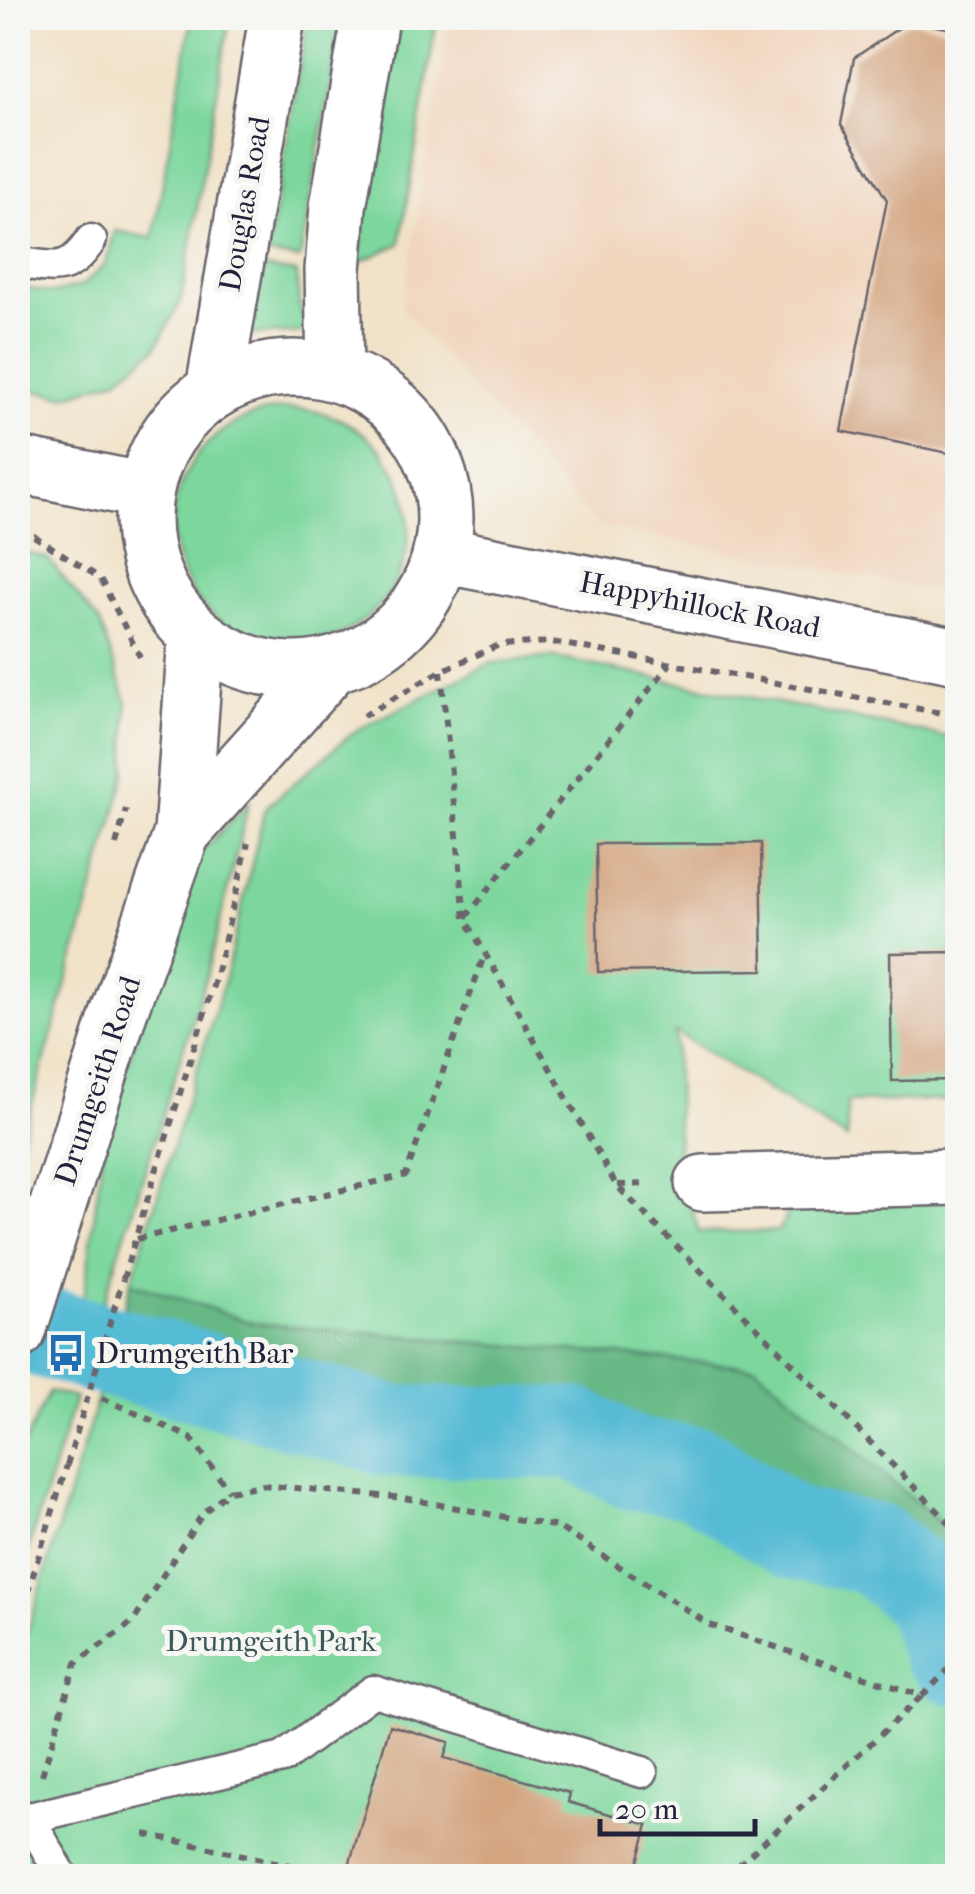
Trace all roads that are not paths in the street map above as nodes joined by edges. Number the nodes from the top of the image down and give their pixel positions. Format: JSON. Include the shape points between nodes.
{"nodes":[{"id":1,"x":277,"y":18,"type":"edge"},
{"id":2,"x":370,"y":18,"type":"edge"},
{"id":3,"x":91,"y":240,"type":"dead end"},
{"id":4,"x":18,"y":262,"type":"edge"},
{"id":5,"x":335,"y":373,"type":"junction"},
{"id":6,"x":214,"y":390,"type":"junction"},
{"id":7,"x":18,"y":465,"type":"edge"},
{"id":8,"x":144,"y":490,"type":"junction"},
{"id":9,"x":442,"y":555,"type":"junction"},
{"id":10,"x":196,"y":637,"type":"junction"},
{"id":11,"x":958,"y":656,"type":"edge"},
{"id":12,"x":332,"y":667,"type":"junction"},
{"id":13,"x":182,"y":832,"type":"junction"},
{"id":14,"x":958,"y":1177,"type":"edge"},
{"id":15,"x":703,"y":1183,"type":"dead end"},
{"id":16,"x":18,"y":1331,"type":"edge"},
{"id":17,"x":642,"y":1772,"type":"dead end"},
{"id":18,"x":23,"y":1816,"type":"edge"},
{"id":19,"x":62,"y":1876,"type":"edge"}],
"edges":[{"from":1,"to":6,"type":"main road","name":"Douglas Road"},
{"from":2,"to":5,"type":"main road","via":[[338,207]]},
{"from":3,"to":4,"type":"lane","via":[[78,259],[53,268]]},
{"from":5,"to":6,"type":"main road","via":[[294,367],[252,373]]},
{"from":5,"to":9,"type":"main road","via":[[387,398],[425,442],[445,498]]},
{"from":6,"to":8,"type":"main road","via":[[181,416]]},
{"from":7,"to":8,"type":"main road"},
{"from":8,"to":10,"type":"main road","via":[[142,531],[150,571]]},
{"from":9,"to":11,"type":"main road","name":"Happyhillock Road"},
{"from":9,"to":12,"type":"main road","via":[[431,586],[390,638]]},
{"from":10,"to":12,"type":"main road","via":[[237,661],[284,671]]},
{"from":10,"to":13,"type":"main road","name":"Drumgeith Road"},
{"from":12,"to":13,"type":"main road","name":"Drumgeith Road"},
{"from":13,"to":16,"type":"main road","name":"Drumgeith Road"},
{"from":14,"to":15,"type":"main road"},
{"from":17,"to":18,"type":"lane","via":[[373,1691],[283,1758]]},
{"from":18,"to":19,"type":"lane"}]}
